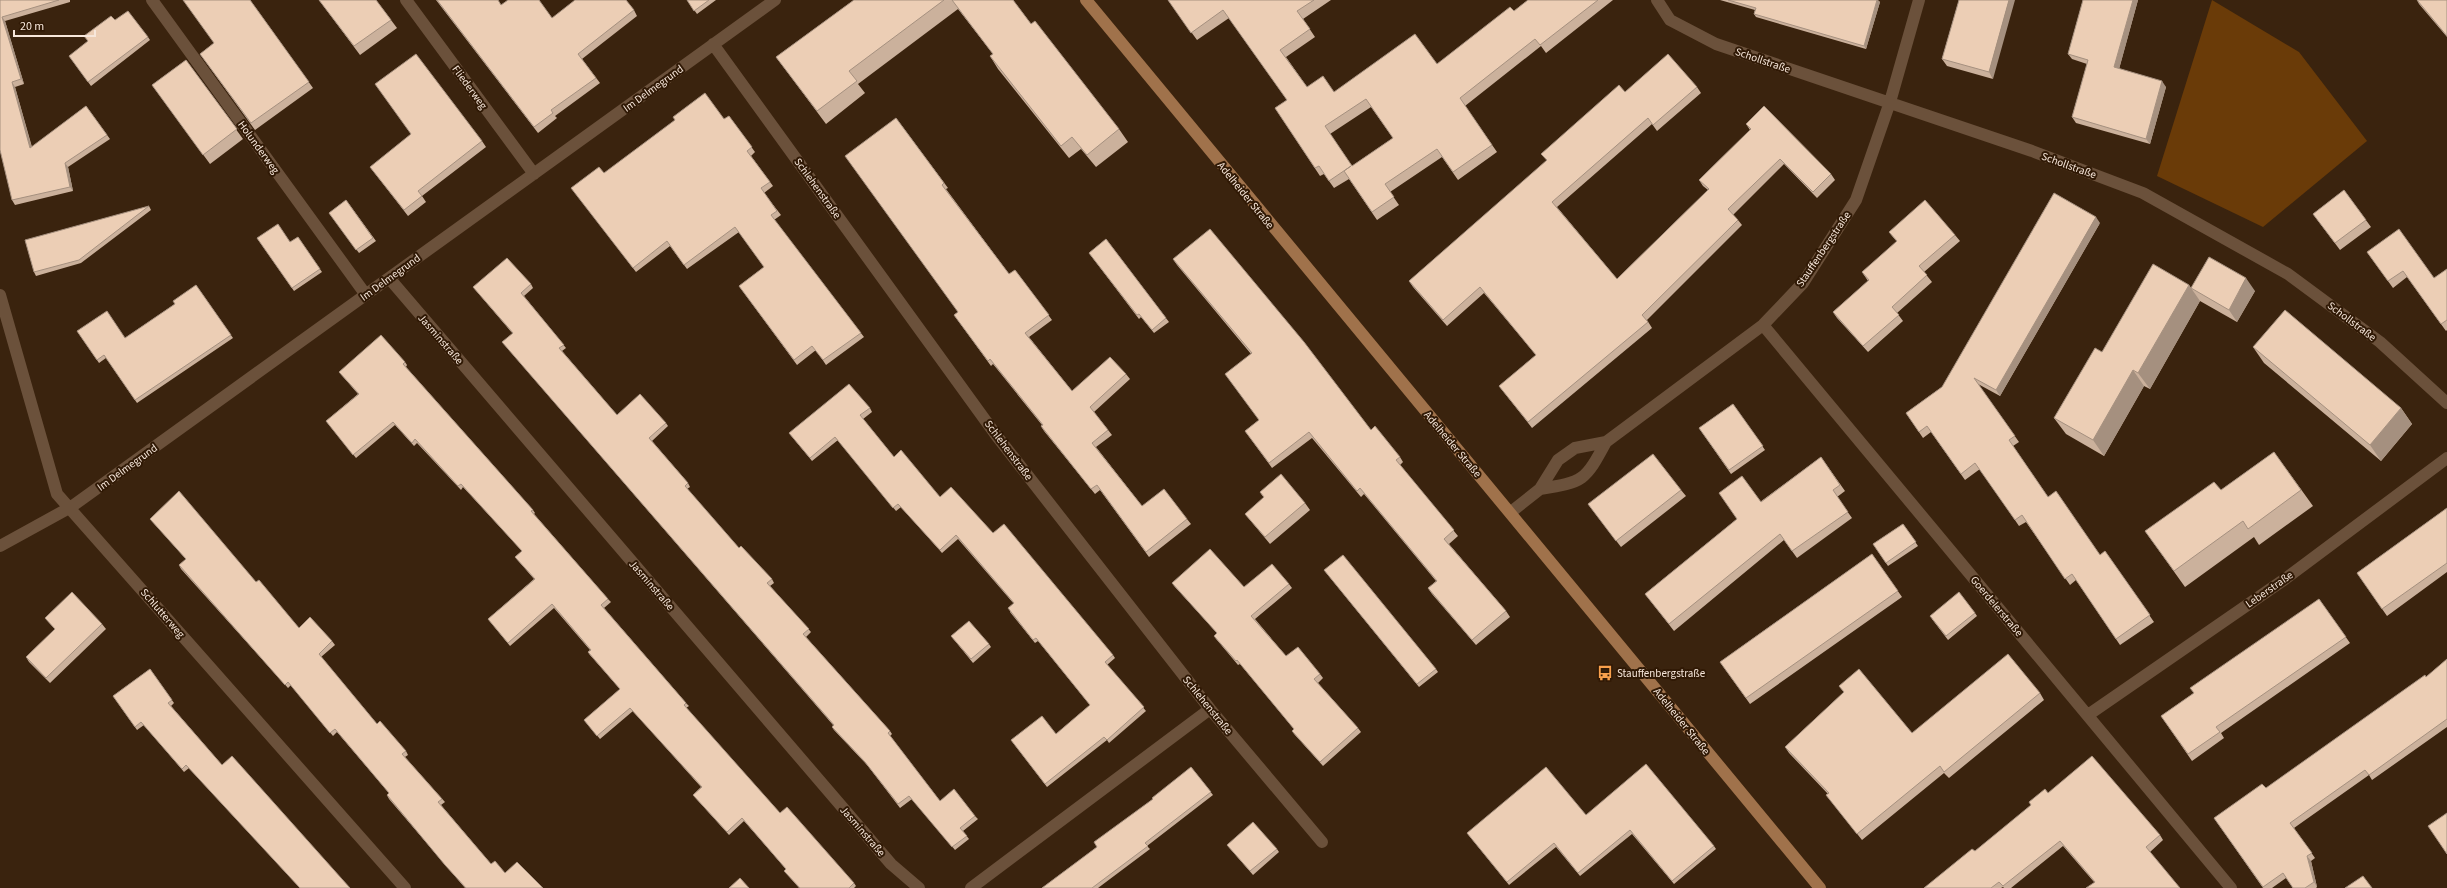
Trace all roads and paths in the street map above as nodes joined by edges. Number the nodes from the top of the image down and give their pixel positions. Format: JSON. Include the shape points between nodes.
{"nodes":[{"id":1,"x":152,"y":0,"type":"edge"},
{"id":2,"x":406,"y":0,"type":"edge"},
{"id":3,"x":774,"y":0,"type":"edge"},
{"id":4,"x":1086,"y":0,"type":"edge"},
{"id":5,"x":1657,"y":0,"type":"edge"},
{"id":6,"x":1918,"y":0,"type":"edge"},
{"id":7,"x":714,"y":44,"type":"junction"},
{"id":8,"x":1890,"y":102,"type":"junction"},
{"id":9,"x":534,"y":174,"type":"junction"},
{"id":10,"x":388,"y":278,"type":"junction"},
{"id":11,"x":0,"y":295,"type":"edge"},
{"id":12,"x":366,"y":295,"type":"junction"},
{"id":13,"x":1763,"y":325,"type":"junction"},
{"id":14,"x":2447,"y":403,"type":"edge"},
{"id":15,"x":1606,"y":442,"type":"junction"},
{"id":16,"x":2447,"y":458,"type":"edge"},
{"id":17,"x":1540,"y":488,"type":"junction"},
{"id":18,"x":71,"y":508,"type":"junction"},
{"id":19,"x":1511,"y":512,"type":"junction"},
{"id":20,"x":0,"y":546,"type":"edge"},
{"id":21,"x":1210,"y":709,"type":"junction"},
{"id":22,"x":2088,"y":715,"type":"junction"},
{"id":23,"x":1322,"y":842,"type":"dead end"},
{"id":24,"x":405,"y":888,"type":"edge"},
{"id":25,"x":919,"y":888,"type":"edge"},
{"id":26,"x":972,"y":888,"type":"edge"},
{"id":27,"x":1820,"y":888,"type":"edge"},
{"id":28,"x":2231,"y":888,"type":"edge"}],
"edges":[{"from":1,"to":12,"type":"street","name":"Holunderweg"},
{"from":2,"to":9,"type":"street","name":"Fliederweg"},
{"from":3,"to":7,"type":"street","name":"Im Delmegrund"},
{"from":4,"to":19,"type":"main road","name":"Adelheider Straße","via":[[1247,198]]},
{"from":5,"to":8,"type":"street","name":"Schollstraße","via":[[1670,20],[1716,44]]},
{"from":6,"to":8,"type":"street","name":"Stauffenbergstraße"},
{"from":7,"to":9,"type":"street","name":"Im Delmegrund"},
{"from":7,"to":21,"type":"street","name":"Schlehenstraße","via":[[996,434]]},
{"from":8,"to":13,"type":"street","name":"Stauffenbergstraße","via":[[1856,200],[1803,283]]},
{"from":8,"to":14,"type":"street","name":"Schollstraße","via":[[2143,193],[2288,274],[2380,342]]},
{"from":9,"to":10,"type":"street","name":"Im Delmegrund"},
{"from":10,"to":12,"type":"street","name":"Im Delmegrund"},
{"from":10,"to":25,"type":"street","name":"Jasminstraße","via":[[891,864]]},
{"from":11,"to":18,"type":"street","name":"Schlutterweg","via":[[57,494]]},
{"from":12,"to":18,"type":"street","name":"Im Delmegrund"},
{"from":13,"to":15,"type":"street","name":"Stauffenbergstraße"},
{"from":13,"to":22,"type":"street","name":"Goerdelerstraße"},
{"from":15,"to":17,"type":"street","name":"Stauffenbergstraße","via":[[1575,448],[1558,460]]},
{"from":15,"to":17,"type":"street","name":"Stauffenbergstraße","via":[[1590,472],[1571,484]]},
{"from":16,"to":22,"type":"street","name":"Leberstraße","via":[[2285,579]]},
{"from":17,"to":19,"type":"street","name":"Stauffenbergstraße"},
{"from":18,"to":20,"type":"street","name":"Im Delmegrund"},
{"from":18,"to":24,"type":"street","name":"Schlutterweg"},
{"from":19,"to":27,"type":"main road","name":"Adelheider Straße"},
{"from":21,"to":23,"type":"street","name":"Schlehenstraße"},
{"from":21,"to":26,"type":"street"},
{"from":22,"to":28,"type":"street","name":"Goerdelerstraße"}]}
